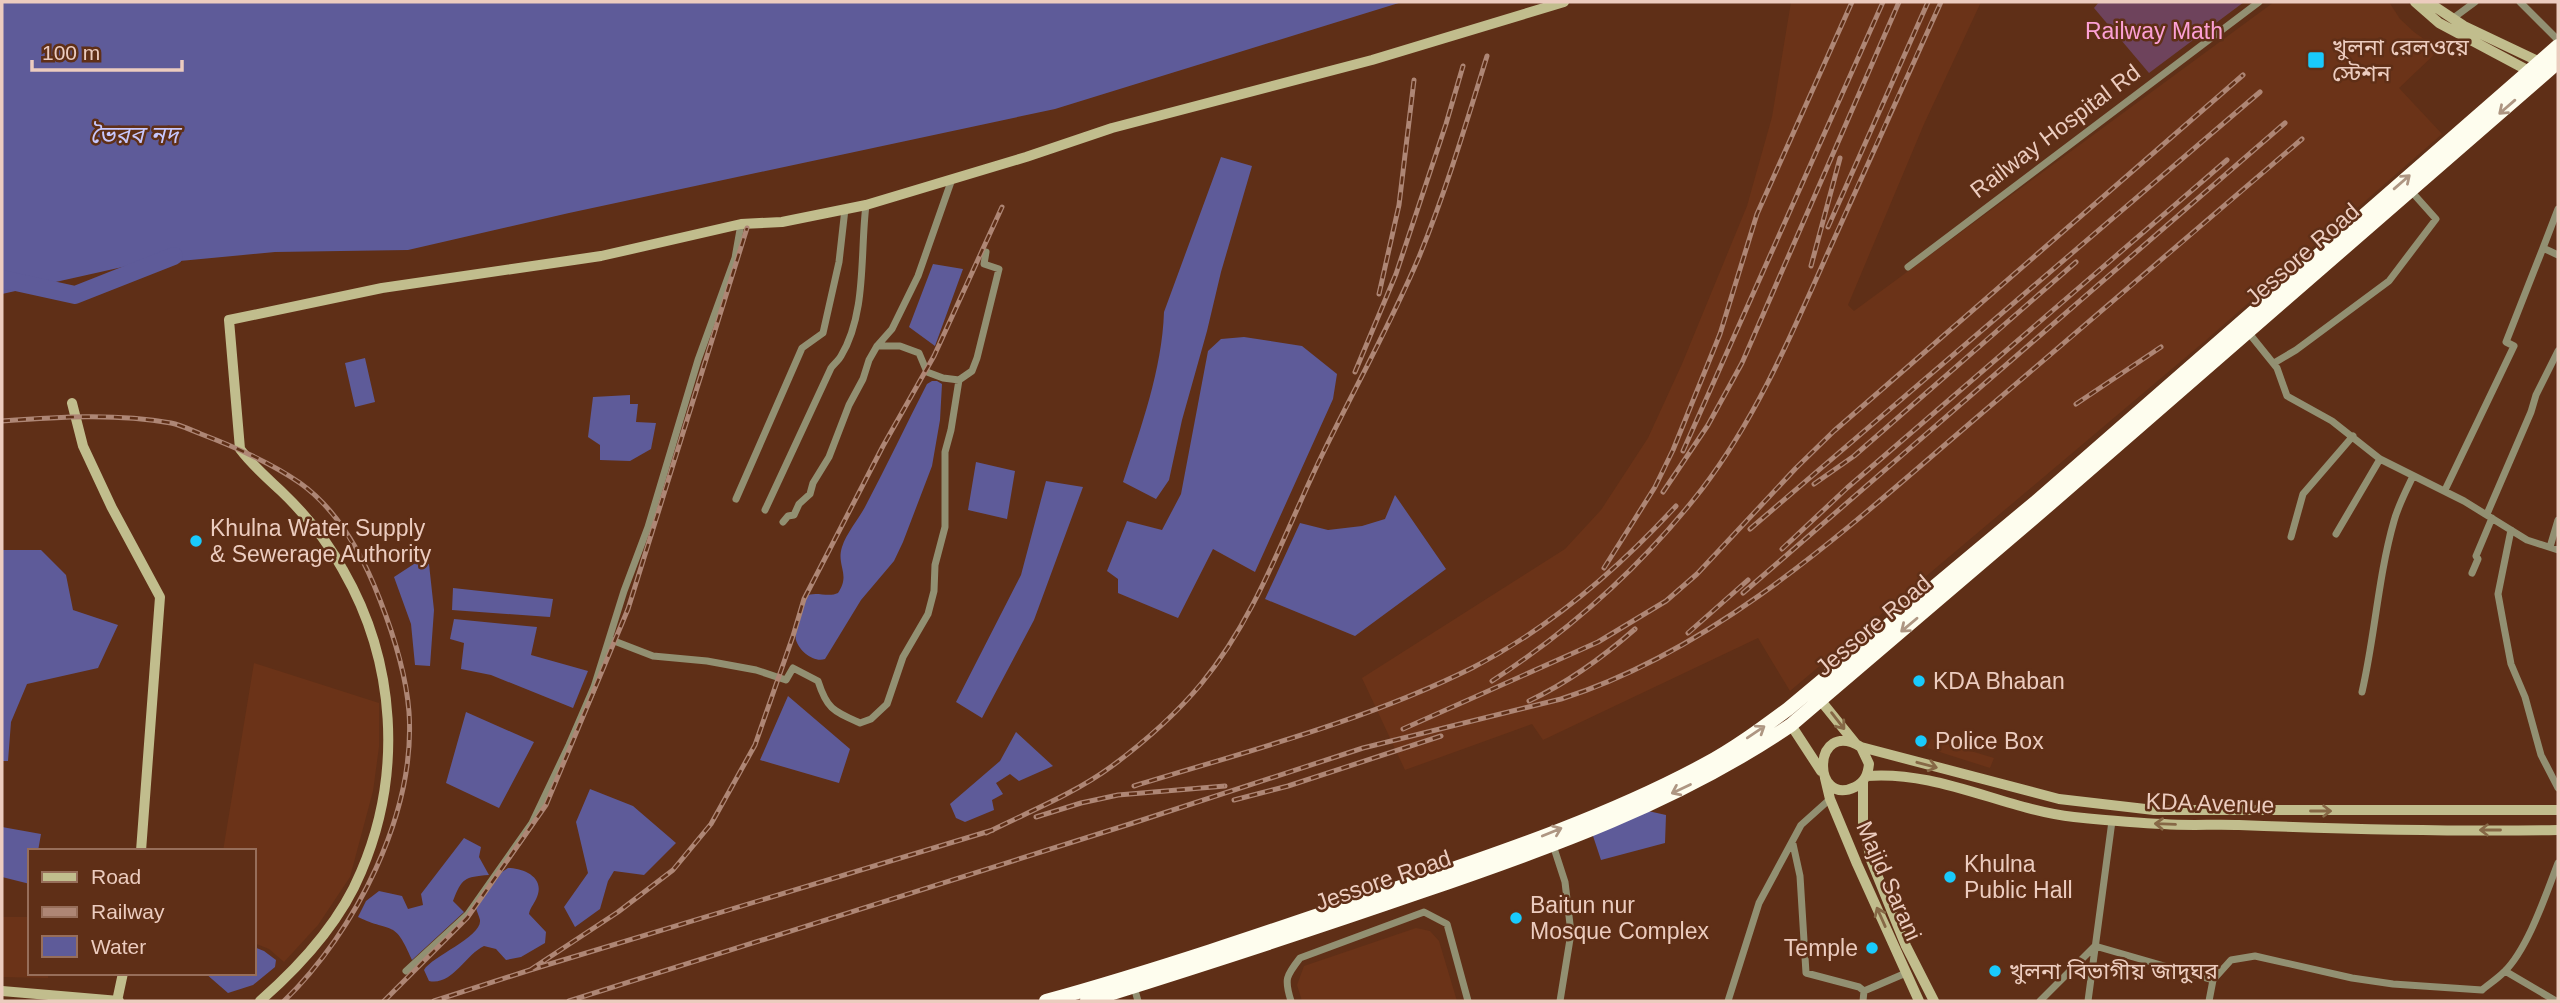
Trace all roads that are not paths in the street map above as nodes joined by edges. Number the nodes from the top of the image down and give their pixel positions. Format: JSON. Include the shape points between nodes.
{"nodes":[{"id":1,"x":1564,"y":2,"type":"edge"},
{"id":2,"x":2259,"y":2,"type":"edge"},
{"id":3,"x":2415,"y":2,"type":"edge"},
{"id":4,"x":2428,"y":2,"type":"edge"},
{"id":5,"x":2475,"y":2,"type":"edge"},
{"id":6,"x":2519,"y":2,"type":"edge"},
{"id":7,"x":2452,"y":19,"type":"junction"},
{"id":8,"x":2558,"y":40,"type":"edge"},
{"id":9,"x":2558,"y":46,"type":"edge"},
{"id":10,"x":2547,"y":67,"type":"edge"},
{"id":11,"x":952,"y":179,"type":"junction"},
{"id":12,"x":2411,"y":191,"type":"junction"},
{"id":13,"x":866,"y":205,"type":"junction"},
{"id":14,"x":845,"y":209,"type":"junction"},
{"id":15,"x":2558,"y":209,"type":"edge"},
{"id":16,"x":741,"y":224,"type":"junction"},
{"id":17,"x":2543,"y":248,"type":"junction"},
{"id":18,"x":986,"y":252,"type":"dead end"},
{"id":19,"x":2558,"y":255,"type":"edge"},
{"id":20,"x":1908,"y":267,"type":"dead end"},
{"id":21,"x":2243,"y":329,"type":"junction"},
{"id":22,"x":877,"y":346,"type":"junction"},
{"id":23,"x":2558,"y":351,"type":"edge"},
{"id":24,"x":2274,"y":363,"type":"junction"},
{"id":25,"x":958,"y":380,"type":"junction"},
{"id":26,"x":72,"y":403,"type":"dead end"},
{"id":27,"x":2353,"y":436,"type":"junction"},
{"id":28,"x":2380,"y":459,"type":"junction"},
{"id":29,"x":2413,"y":476,"type":"junction"},
{"id":30,"x":2445,"y":490,"type":"junction"},
{"id":31,"x":736,"y":499,"type":"dead end"},
{"id":32,"x":765,"y":510,"type":"dead end"},
{"id":33,"x":2490,"y":516,"type":"junction"},
{"id":34,"x":2558,"y":520,"type":"edge"},
{"id":35,"x":783,"y":522,"type":"dead end"},
{"id":36,"x":2511,"y":530,"type":"junction"},
{"id":37,"x":2336,"y":534,"type":"dead end"},
{"id":38,"x":2291,"y":537,"type":"dead end"},
{"id":39,"x":2550,"y":547,"type":"junction"},
{"id":40,"x":2558,"y":550,"type":"edge"},
{"id":41,"x":2472,"y":573,"type":"dead end"},
{"id":42,"x":609,"y":639,"type":"junction"},
{"id":43,"x":2362,"y":692,"type":"dead end"},
{"id":44,"x":1816,"y":695,"type":"junction"},
{"id":45,"x":1791,"y":724,"type":"junction"},
{"id":46,"x":1858,"y":745,"type":"junction"},
{"id":47,"x":1824,"y":775,"type":"junction"},
{"id":48,"x":1864,"y":779,"type":"junction"},
{"id":49,"x":2558,"y":788,"type":"edge"},
{"id":50,"x":1830,"y":799,"type":"junction"},
{"id":51,"x":2558,"y":810,"type":"edge"},
{"id":52,"x":2112,"y":821,"type":"junction"},
{"id":53,"x":2558,"y":830,"type":"edge"},
{"id":54,"x":1792,"y":844,"type":"junction"},
{"id":55,"x":1553,"y":845,"type":"junction"},
{"id":56,"x":141,"y":849,"type":"edge"},
{"id":57,"x":2558,"y":863,"type":"edge"},
{"id":58,"x":1420,"y":892,"type":"junction"},
{"id":59,"x":1424,"y":912,"type":"junction"},
{"id":60,"x":2095,"y":946,"type":"junction"},
{"id":61,"x":406,"y":971,"type":"dead end"},
{"id":62,"x":2505,"y":971,"type":"junction"},
{"id":63,"x":1906,"y":973,"type":"junction"},
{"id":64,"x":122,"y":975,"type":"edge"},
{"id":65,"x":2213,"y":979,"type":"junction"},
{"id":66,"x":2,"y":991,"type":"edge"},
{"id":67,"x":1864,"y":991,"type":"junction"},
{"id":68,"x":1136,"y":994,"type":"edge"},
{"id":69,"x":118,"y":1001,"type":"edge"},
{"id":70,"x":260,"y":1001,"type":"edge"},
{"id":71,"x":1046,"y":1001,"type":"edge"},
{"id":72,"x":1087,"y":1001,"type":"edge"},
{"id":73,"x":1291,"y":1001,"type":"edge"},
{"id":74,"x":1468,"y":1001,"type":"edge"},
{"id":75,"x":1560,"y":1001,"type":"edge"},
{"id":76,"x":1728,"y":1001,"type":"edge"},
{"id":77,"x":1863,"y":1001,"type":"edge"},
{"id":78,"x":1919,"y":1001,"type":"edge"},
{"id":79,"x":1934,"y":1001,"type":"edge"},
{"id":80,"x":2040,"y":1001,"type":"edge"},
{"id":81,"x":2088,"y":1001,"type":"edge"},
{"id":82,"x":2209,"y":1001,"type":"edge"},
{"id":83,"x":2556,"y":1001,"type":"edge"}],
"edges":[{"from":1,"to":11,"type":"street","via":[[1372,60],[1112,128]]},
{"from":2,"to":20,"type":"street","name":"Railway Hospital Rd"},
{"from":3,"to":10,"type":"street","via":[[2439,23]]},
{"from":4,"to":7,"type":"street"},
{"from":5,"to":7,"type":"street"},
{"from":6,"to":8,"type":"street"},
{"from":7,"to":10,"type":"street"},
{"from":9,"to":10,"type":"highway"},
{"from":10,"to":12,"type":"highway","name":"Jessore Road","one_way":true},
{"from":21,"to":10,"type":"highway","one_way":true},
{"from":11,"to":13,"type":"street"},
{"from":11,"to":22,"type":"street","via":[[918,276],[892,329]]},
{"from":12,"to":21,"type":"highway","name":"Jessore Road"},
{"from":12,"to":24,"type":"street","via":[[2436,219],[2389,281]]},
{"from":13,"to":14,"type":"street"},
{"from":13,"to":32,"type":"street","via":[[861,287],[852,327]]},
{"from":14,"to":16,"type":"street","via":[[782,222]]},
{"from":14,"to":31,"type":"street","via":[[839,262],[822,333],[802,348],[791,369]]},
{"from":15,"to":17,"type":"street"},
{"from":16,"to":42,"type":"street","via":[[735,258]]},
{"from":16,"to":70,"type":"street","via":[[601,256],[382,288],[229,320],[240,449],[317,530],[343,569],[366,615],[382,666],[388,717],[388,769],[379,818],[361,873],[304,960]]},
{"from":17,"to":19,"type":"street"},
{"from":17,"to":30,"type":"street","via":[[2506,342],[2514,346]]},
{"from":18,"to":25,"type":"street","via":[[984,264],[999,269],[977,358],[972,371]]},
{"from":21,"to":24,"type":"street"},
{"from":21,"to":44,"type":"highway"},
{"from":22,"to":25,"type":"street","via":[[900,346],[919,353],[927,372]]},
{"from":22,"to":35,"type":"street","via":[[810,494]]},
{"from":23,"to":33,"type":"street","via":[[2536,395]]},
{"from":24,"to":27,"type":"street","via":[[2287,396]]},
{"from":25,"to":42,"type":"street","via":[[945,452],[945,527],[931,603],[903,657],[887,704],[871,719],[860,723],[842,715],[825,703],[818,681],[793,668],[786,680],[707,661],[653,656]]},
{"from":26,"to":56,"type":"street","via":[[83,446],[160,597]]},
{"from":27,"to":28,"type":"street"},
{"from":27,"to":38,"type":"street","via":[[2303,494]]},
{"from":28,"to":29,"type":"street"},
{"from":28,"to":37,"type":"street"},
{"from":29,"to":30,"type":"street"},
{"from":29,"to":43,"type":"street","via":[[2390,538]]},
{"from":30,"to":33,"type":"street"},
{"from":33,"to":36,"type":"street"},
{"from":33,"to":41,"type":"street"},
{"from":34,"to":39,"type":"street"},
{"from":36,"to":39,"type":"street"},
{"from":36,"to":49,"type":"street","via":[[2498,594],[2504,627],[2511,664],[2541,755]]},
{"from":39,"to":40,"type":"street"},
{"from":42,"to":61,"type":"street","via":[[594,687],[532,823],[468,914]]},
{"from":44,"to":45,"type":"highway","name":"Jessore Road"},
{"from":44,"to":46,"type":"street","one_way":true},
{"from":71,"to":44,"type":"highway","name":"Jessore Road","one_way":true,"via":[[1246,940],[1478,861],[1704,765]]},
{"from":45,"to":47,"type":"street","name":"Majid Sarani"},
{"from":45,"to":55,"type":"highway","name":"Jessore Road","one_way":true,"via":[[1713,774]]},
{"from":46,"to":47,"type":"street","via":[[1841,742],[1829,748],[1822,760]]},
{"from":46,"to":48,"type":"street","via":[[1869,764]]},
{"from":46,"to":51,"type":"street","one_way":true,"via":[[2059,799],[2102,806],[2154,810]]},
{"from":47,"to":48,"type":"street","via":[[1844,789]]},
{"from":47,"to":50,"type":"street","name":"Majid Sarani"},
{"from":48,"to":52,"type":"street","name":"KDA Avenue","via":[[1883,775],[1930,779],[2058,815]]},
{"from":48,"to":79,"type":"street","name":"Majid Sarani","via":[[1864,822],[1871,860]]},
{"from":50,"to":54,"type":"street","via":[[1801,825]]},
{"from":63,"to":50,"type":"street","name":"Majid Sarani","one_way":true},
{"from":53,"to":52,"type":"street","name":"KDA Avenue","one_way":true,"via":[[2388,831]]},
{"from":52,"to":60,"type":"street"},
{"from":54,"to":67,"type":"street","via":[[1800,876],[1806,973]]},
{"from":54,"to":76,"type":"street","via":[[1759,904]]},
{"from":55,"to":58,"type":"highway","name":"Jessore Road"},
{"from":55,"to":75,"type":"street","via":[[1565,882],[1571,933]]},
{"from":57,"to":62,"type":"street","via":[[2541,907]]},
{"from":58,"to":59,"type":"street"},
{"from":58,"to":68,"type":"highway","name":"Jessore Road"},
{"from":59,"to":73,"type":"street","via":[[1300,958],[1285,984]]},
{"from":59,"to":74,"type":"street","via":[[1447,924]]},
{"from":60,"to":65,"type":"street"},
{"from":60,"to":80,"type":"street"},
{"from":60,"to":81,"type":"street"},
{"from":62,"to":65,"type":"street","via":[[2482,990],[2393,984],[2255,956],[2231,960]]},
{"from":62,"to":83,"type":"street"},
{"from":63,"to":67,"type":"street"},
{"from":63,"to":78,"type":"street","name":"Majid Sarani"},
{"from":64,"to":69,"type":"street"},
{"from":65,"to":82,"type":"street"},
{"from":66,"to":69,"type":"street"},
{"from":67,"to":77,"type":"street"},
{"from":68,"to":72,"type":"highway","name":"Jessore Road"}]}
